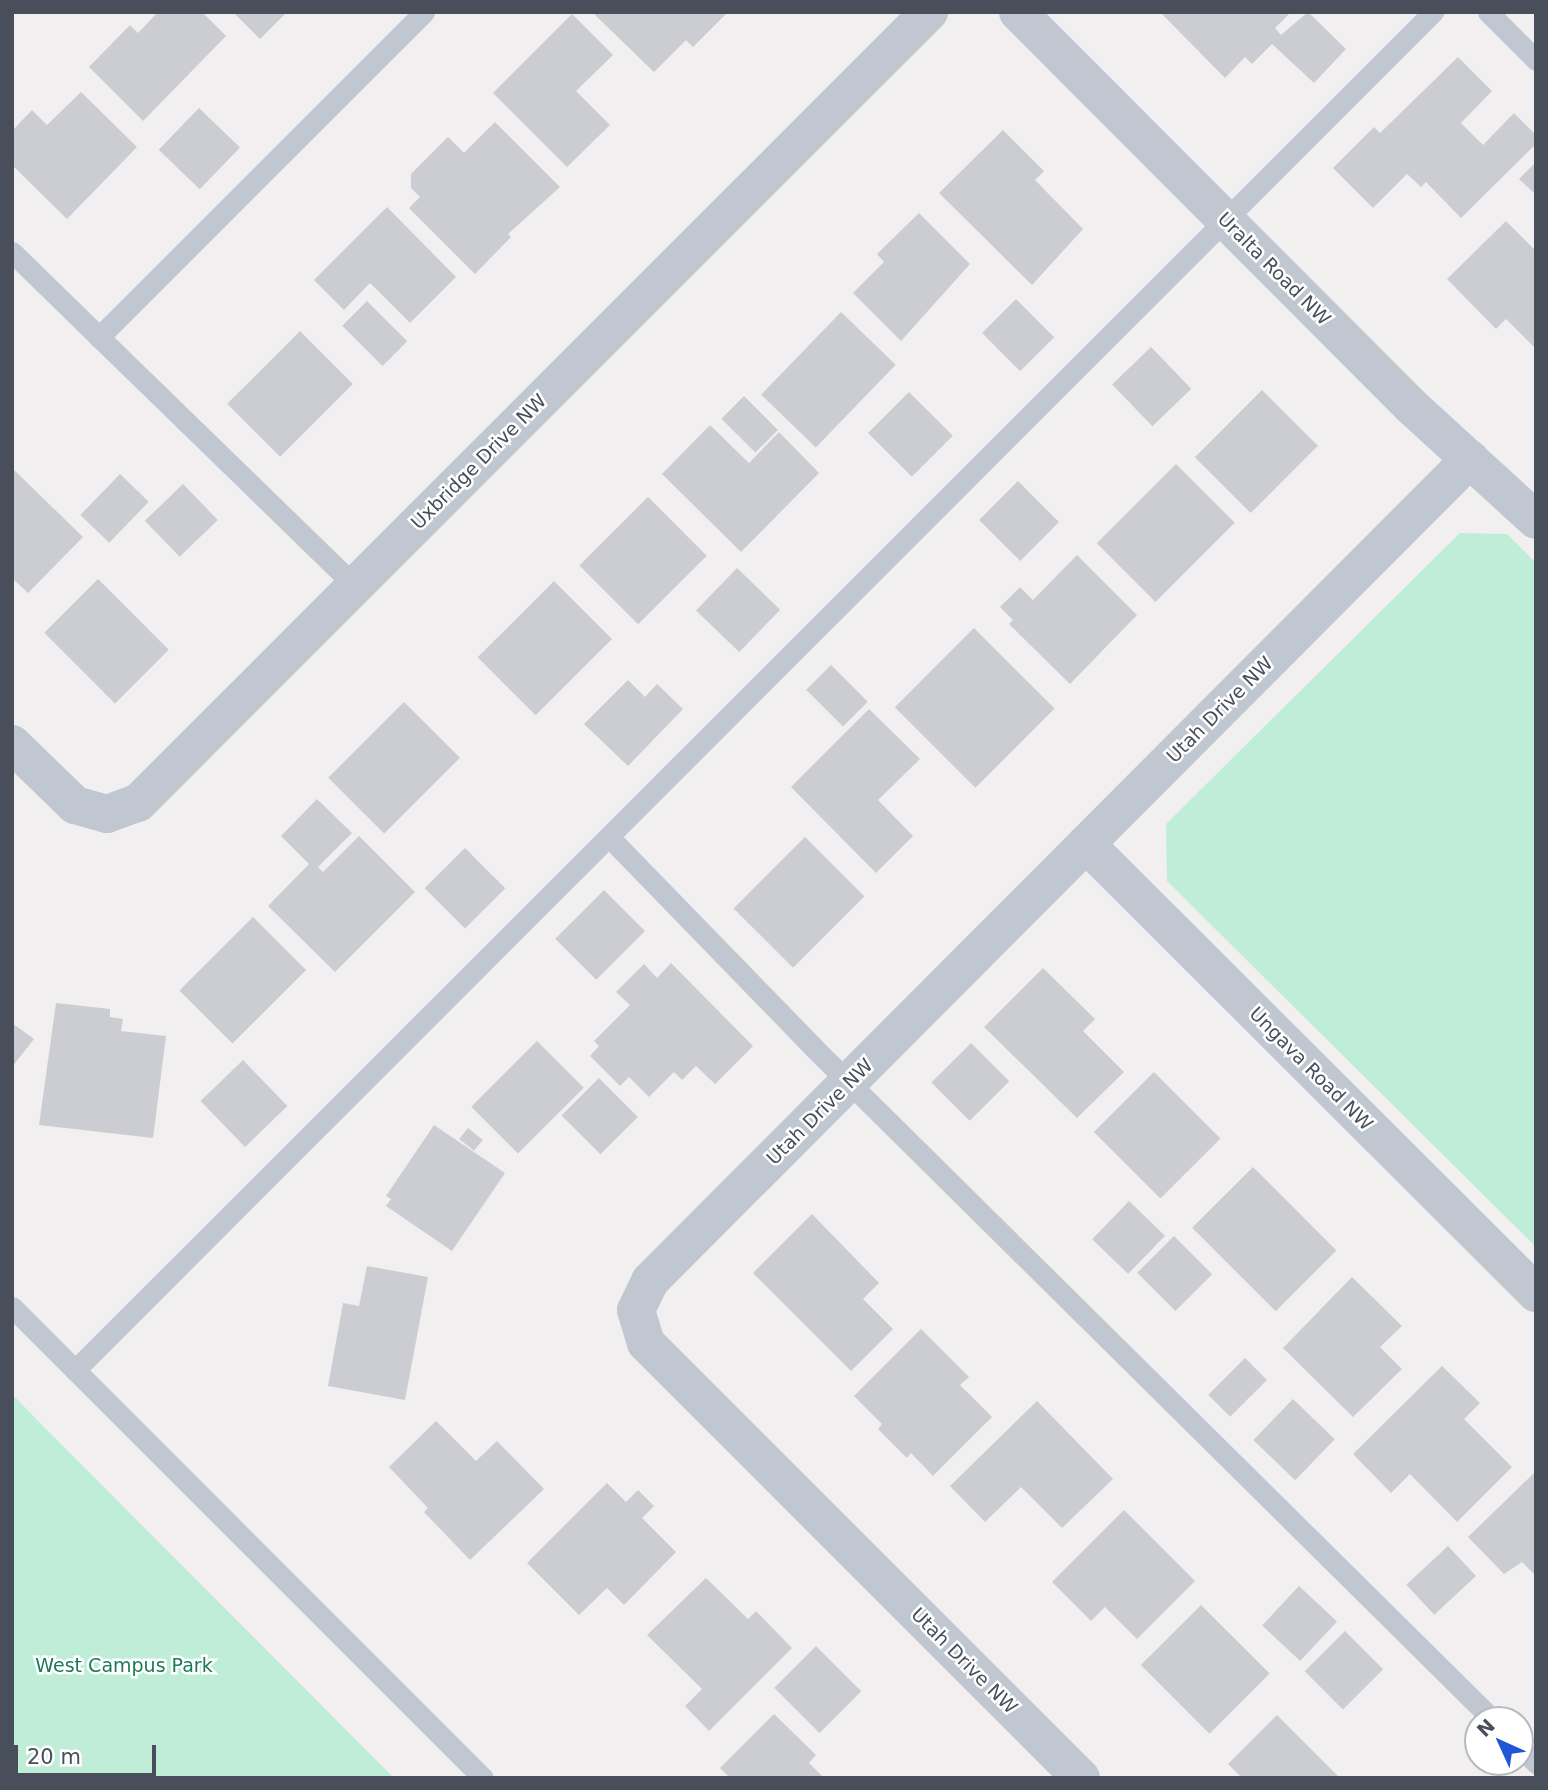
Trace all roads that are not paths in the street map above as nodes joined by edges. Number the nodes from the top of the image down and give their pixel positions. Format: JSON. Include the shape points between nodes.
{"nodes":[{"id":1,"x":424,"y":12,"type":"edge"},
{"id":2,"x":929,"y":12,"type":"edge"},
{"id":3,"x":1018,"y":12,"type":"edge"},
{"id":4,"x":1433,"y":12,"type":"edge"},
{"id":5,"x":1488,"y":12,"type":"edge"},
{"id":6,"x":1536,"y":60,"type":"edge"},
{"id":7,"x":1224,"y":219,"type":"junction"},
{"id":8,"x":12,"y":252,"type":"edge"},
{"id":9,"x":99,"y":337,"type":"junction"},
{"id":10,"x":1470,"y":459,"type":"junction"},
{"id":11,"x":1536,"y":520,"type":"edge"},
{"id":12,"x":355,"y":586,"type":"junction"},
{"id":13,"x":12,"y":744,"type":"edge"},
{"id":14,"x":611,"y":839,"type":"junction"},
{"id":15,"x":1086,"y":844,"type":"junction"},
{"id":16,"x":850,"y":1083,"type":"junction"},
{"id":17,"x":1536,"y":1293,"type":"edge"},
{"id":18,"x":12,"y":1307,"type":"edge"},
{"id":19,"x":75,"y":1370,"type":"junction"},
{"id":20,"x":1479,"y":1706,"type":"edge"},
{"id":21,"x":483,"y":1778,"type":"edge"},
{"id":22,"x":1081,"y":1778,"type":"edge"}],
"edges":[{"from":1,"to":9,"type":"lane"},
{"from":2,"to":12,"type":"street","name":"Uxbridge Drive NW"},
{"from":3,"to":7,"type":"street","name":"Uralta Road NW"},
{"from":4,"to":7,"type":"lane"},
{"from":5,"to":6,"type":"lane"},
{"from":7,"to":10,"type":"street","name":"Uralta Road NW"},
{"from":7,"to":14,"type":"lane"},
{"from":8,"to":9,"type":"lane"},
{"from":9,"to":12,"type":"lane"},
{"from":10,"to":11,"type":"street","name":"Uralta Road NW"},
{"from":10,"to":15,"type":"street","name":"Utah Drive NW"},
{"from":12,"to":13,"type":"street","name":"Uxbridge Drive NW","via":[[138,803],[107,814],[75,805]]},
{"from":14,"to":16,"type":"lane"},
{"from":14,"to":19,"type":"lane"},
{"from":15,"to":16,"type":"street","name":"Utah Drive NW"},
{"from":15,"to":17,"type":"street","name":"Ungava Road NW"},
{"from":16,"to":20,"type":"lane"},
{"from":16,"to":22,"type":"street","name":"Utah Drive NW","via":[[650,1281],[636,1310],[646,1343]]},
{"from":18,"to":19,"type":"lane"},
{"from":19,"to":21,"type":"lane"}]}
